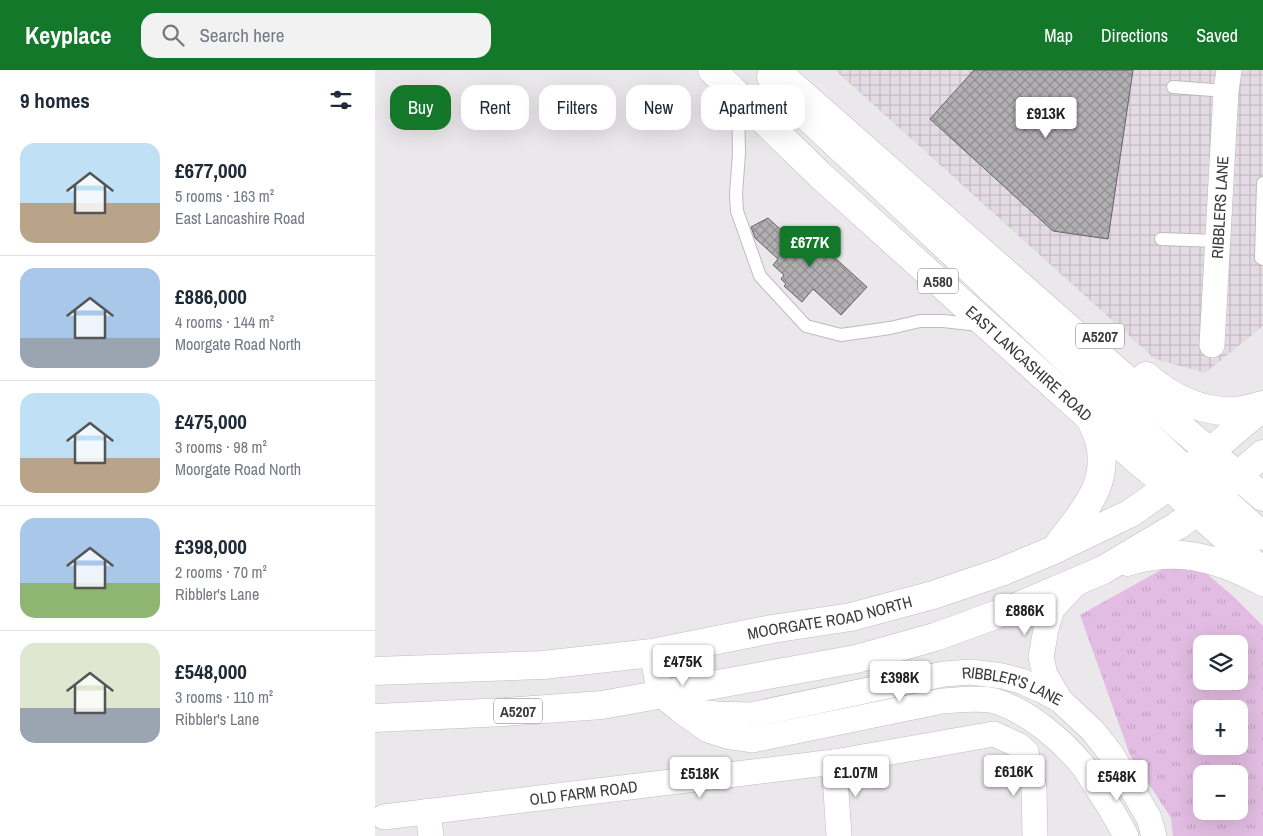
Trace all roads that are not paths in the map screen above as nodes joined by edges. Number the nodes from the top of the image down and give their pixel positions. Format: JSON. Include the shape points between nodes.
{"nodes":[{"id":1,"x":712,"y":70,"type":"edge"},
{"id":2,"x":765,"y":70,"type":"edge"},
{"id":3,"x":775,"y":70,"type":"edge"},
{"id":4,"x":1228,"y":81,"type":"edge"},
{"id":5,"x":728,"y":85,"type":"edge"},
{"id":6,"x":1173,"y":87,"type":"dead end"},
{"id":7,"x":739,"y":130,"type":"edge"},
{"id":8,"x":774,"y":130,"type":"edge"},
{"id":9,"x":1263,"y":183,"type":"edge"},
{"id":10,"x":951,"y":223,"type":"junction"},
{"id":11,"x":1161,"y":240,"type":"dead end"},
{"id":12,"x":1218,"y":241,"type":"junction"},
{"id":13,"x":1263,"y":259,"type":"edge"},
{"id":14,"x":987,"y":326,"type":"junction"},
{"id":15,"x":1212,"y":345,"type":"dead end"},
{"id":16,"x":1263,"y":406,"type":"edge"},
{"id":17,"x":1090,"y":418,"type":"junction"},
{"id":18,"x":1211,"y":452,"type":"junction"},
{"id":19,"x":1263,"y":454,"type":"edge"},
{"id":20,"x":1239,"y":475,"type":"junction"},
{"id":21,"x":1179,"y":479,"type":"junction"},
{"id":22,"x":1263,"y":497,"type":"edge"},
{"id":23,"x":1206,"y":503,"type":"junction"},
{"id":24,"x":1263,"y":536,"type":"edge"},
{"id":25,"x":1056,"y":549,"type":"junction"},
{"id":26,"x":1103,"y":570,"type":"junction"},
{"id":27,"x":1263,"y":572,"type":"edge"},
{"id":28,"x":1078,"y":581,"type":"junction"},
{"id":29,"x":1263,"y":582,"type":"edge"},
{"id":30,"x":652,"y":653,"type":"junction"},
{"id":31,"x":375,"y":671,"type":"edge"},
{"id":32,"x":1061,"y":700,"type":"junction"},
{"id":33,"x":670,"y":702,"type":"junction"},
{"id":34,"x":375,"y":718,"type":"edge"},
{"id":35,"x":834,"y":762,"type":"junction"},
{"id":36,"x":428,"y":812,"type":"junction"},
{"id":37,"x":384,"y":817,"type":"dead end"},
{"id":38,"x":431,"y":836,"type":"edge"},
{"id":39,"x":839,"y":836,"type":"edge"},
{"id":40,"x":1035,"y":836,"type":"edge"},
{"id":41,"x":1125,"y":836,"type":"edge"},
{"id":42,"x":1154,"y":836,"type":"edge"}],
"edges":[{"from":1,"to":5,"type":"main road","name":"EAST LANCASHIRE ROAD","number":"A580"},
{"from":2,"to":21,"type":"main road","via":[[786,98]]},
{"from":3,"to":10,"type":"main road"},
{"from":4,"to":6,"type":"lane"},
{"from":4,"to":12,"type":"street","name":"RIBBLERS LANE"},
{"from":7,"to":14,"type":"lane","via":[[737,211],[760,276],[806,326],[841,335],[920,321]]},
{"from":8,"to":14,"type":"main road","name":"EAST LANCASHIRE ROAD","number":"A580"},
{"from":9,"to":13,"type":"lane"},
{"from":10,"to":16,"type":"main road","number":"A5207","via":[[999,250],[1171,395],[1209,410],[1237,411]]},
{"from":10,"to":18,"type":"main road"},
{"from":11,"to":12,"type":"lane"},
{"from":12,"to":15,"type":"street","name":"RIBBLERS LANE"},
{"from":14,"to":17,"type":"main road","name":"EAST LANCASHIRE ROAD","number":"A580"},
{"from":16,"to":18,"type":"main road","number":"A5207"},
{"from":17,"to":21,"type":"main road","name":"EAST LANCASHIRE ROAD","number":"A580","via":[[1138,461]]},
{"from":17,"to":25,"type":"main road","via":[[1102,458],[1097,487],[1091,501]]},
{"from":18,"to":20,"type":"main road"},
{"from":18,"to":21,"type":"main road","number":"A5207"},
{"from":18,"to":23,"type":"main road","via":[[1203,469]]},
{"from":19,"to":20,"type":"main road","number":"A5207"},
{"from":20,"to":22,"type":"main road"},
{"from":20,"to":23,"type":"main road","number":"A5207"},
{"from":21,"to":23,"type":"main road","name":"EAST LANCASHIRE ROAD","number":"A580"},
{"from":21,"to":25,"type":"main road","name":"MOORGATE ROAD NORTH","number":"A5207","via":[[1131,513]]},
{"from":23,"to":24,"type":"main road"},
{"from":23,"to":26,"type":"main road","number":"A5207","via":[[1177,526]]},
{"from":23,"to":27,"type":"main road","name":"EAST LANCASHIRE ROAD","number":"A580"},
{"from":25,"to":30,"type":"main road","name":"MOORGATE ROAD NORTH","number":"A5207","via":[[933,595],[851,617]]},
{"from":26,"to":28,"type":"main road","number":"A5207"},
{"from":26,"to":29,"type":"main road","number":"A5207","via":[[1153,556],[1173,555],[1201,558]]},
{"from":28,"to":32,"type":"street","via":[[1052,609],[1041,657],[1045,675]]},
{"from":28,"to":33,"type":"main road","number":"A5207","via":[[935,637],[856,659]]},
{"from":30,"to":31,"type":"main road","name":"MOORGATE ROAD NORTH","number":"A5207","via":[[543,665]]},
{"from":30,"to":33,"type":"street"},
{"from":32,"to":33,"type":"street","name":"RIBBLER'S LANE","via":[[1002,676],[971,672],[943,674],[751,714],[717,714]]},
{"from":32,"to":42,"type":"street","name":"RIBBLER'S LANE","via":[[1112,755],[1149,818]]},
{"from":33,"to":34,"type":"main road","number":"A5207"},
{"from":33,"to":41,"type":"street","name":"RIBBLER'S LANE","via":[[708,730],[752,740],[942,702],[972,698],[993,701],[1021,712],[1057,739],[1084,767]]},
{"from":35,"to":36,"type":"street","name":"OLD FARM ROAD"},
{"from":35,"to":39,"type":"street"},
{"from":35,"to":40,"type":"street","name":"OLD FARM ROAD","via":[[994,734],[1026,752],[1034,788]]},
{"from":36,"to":37,"type":"street","name":"OLD FARM ROAD"},
{"from":36,"to":38,"type":"street"}]}
